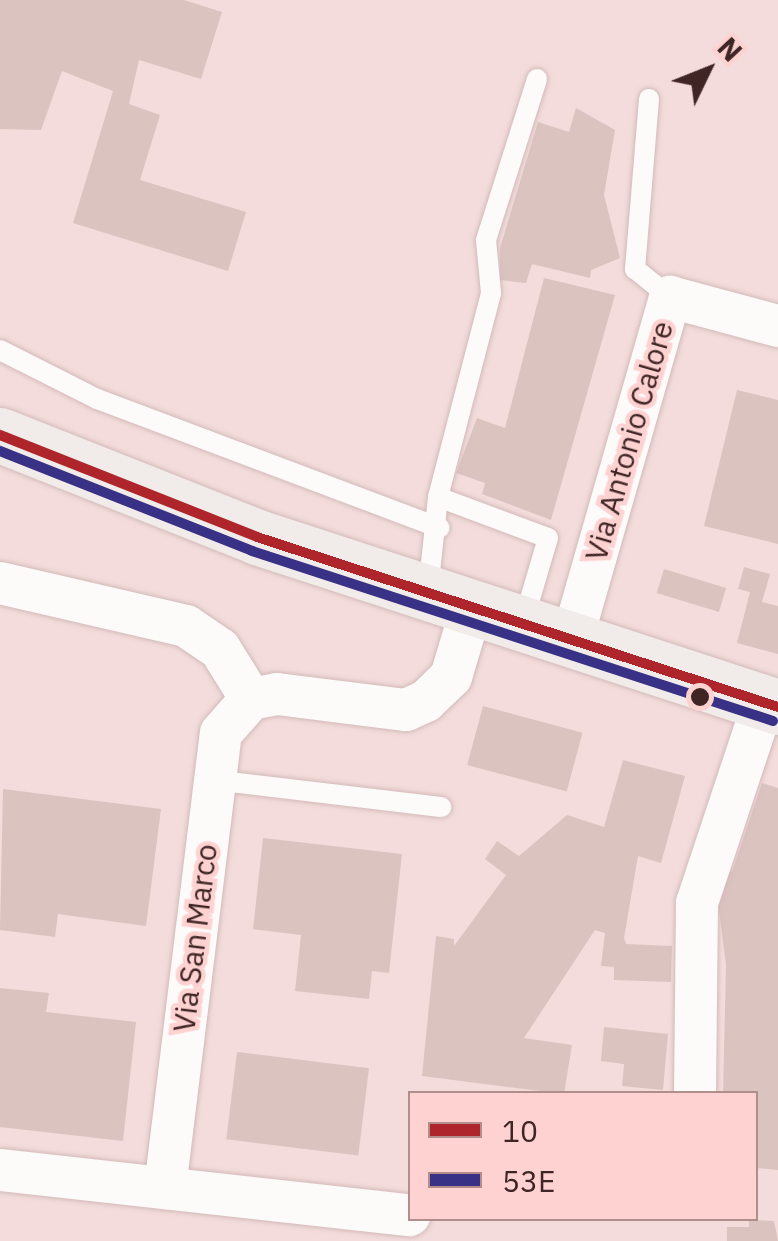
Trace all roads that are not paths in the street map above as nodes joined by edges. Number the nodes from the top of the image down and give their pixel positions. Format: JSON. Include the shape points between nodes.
{"nodes":[{"id":1,"x":537,"y":79,"type":"dead end"},
{"id":2,"x":649,"y":99,"type":"dead end"},
{"id":3,"x":670,"y":297,"type":"junction"},
{"id":4,"x":778,"y":326,"type":"edge"},
{"id":5,"x":0,"y":350,"type":"edge"},
{"id":6,"x":0,"y":435,"type":"edge"},
{"id":7,"x":0,"y":474,"type":"edge"},
{"id":8,"x":438,"y":497,"type":"junction"},
{"id":9,"x":440,"y":528,"type":"junction"},
{"id":10,"x":258,"y":537,"type":"junction"},
{"id":11,"x":0,"y":582,"type":"edge"},
{"id":12,"x":499,"y":613,"type":"junction"},
{"id":13,"x":251,"y":699,"type":"junction"},
{"id":14,"x":771,"y":704,"type":"edge"},
{"id":15,"x":214,"y":780,"type":"junction"},
{"id":16,"x":441,"y":806,"type":"dead end"},
{"id":17,"x":695,"y":1091,"type":"edge"},
{"id":18,"x":0,"y":1170,"type":"edge"},
{"id":19,"x":165,"y":1188,"type":"junction"},
{"id":20,"x":408,"y":1215,"type":"edge"}],
"edges":[{"from":1,"to":8,"type":"lane","via":[[486,240],[491,292]]},
{"from":2,"to":3,"type":"lane","via":[[635,269]]},
{"from":3,"to":4,"type":"street","name":"Via Antonio Calore"},
{"from":3,"to":12,"type":"street","name":"Via Antonio Calore"},
{"from":5,"to":9,"type":"lane","via":[[97,399]]},
{"from":6,"to":10,"type":"main road"},
{"from":7,"to":10,"type":"main road"},
{"from":8,"to":9,"type":"lane"},
{"from":8,"to":12,"type":"lane","via":[[548,538]]},
{"from":9,"to":12,"type":"lane"},
{"from":10,"to":12,"type":"main road"},
{"from":11,"to":13,"type":"street","via":[[186,626],[220,649]]},
{"from":12,"to":13,"type":"street","via":[[451,677],[406,710],[278,694]]},
{"from":12,"to":14,"type":"main road"},
{"from":13,"to":15,"type":"street","name":"Via San Marco","via":[[220,733]]},
{"from":14,"to":17,"type":"street","via":[[697,903]]},
{"from":15,"to":16,"type":"lane"},
{"from":15,"to":19,"type":"street","name":"Via San Marco"},
{"from":18,"to":19,"type":"street"},
{"from":19,"to":20,"type":"street"}]}
